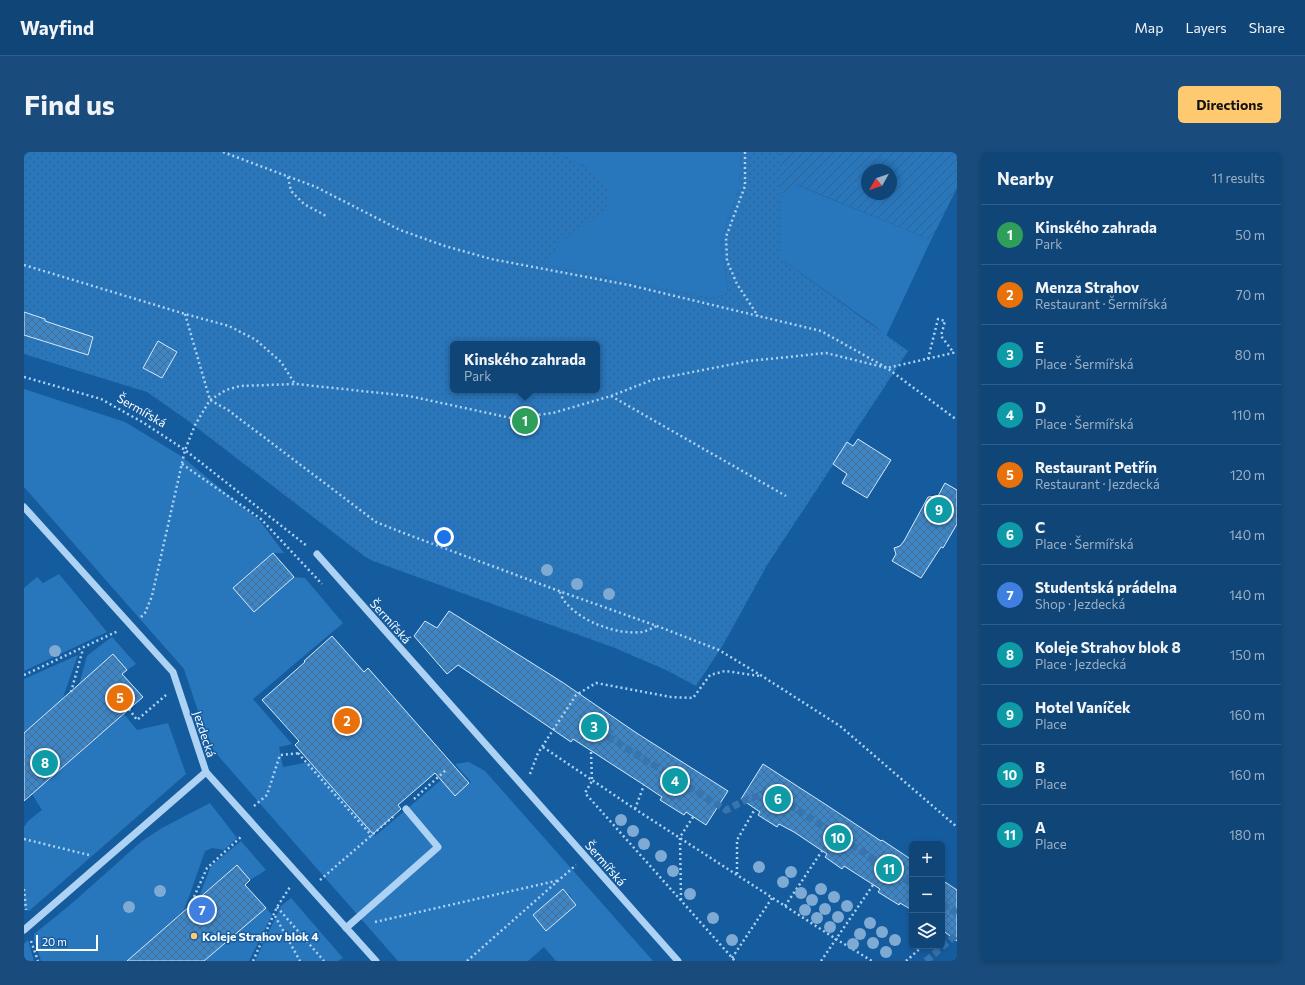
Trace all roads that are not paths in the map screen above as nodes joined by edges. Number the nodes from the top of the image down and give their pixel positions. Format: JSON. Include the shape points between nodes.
{"nodes":[{"id":1,"x":24,"y":507,"type":"edge"},
{"id":2,"x":317,"y":554,"type":"road end"},
{"id":3,"x":206,"y":772,"type":"junction"},
{"id":4,"x":406,"y":809,"type":"dead end"},
{"id":5,"x":346,"y":928,"type":"junction"},
{"id":6,"x":24,"y":930,"type":"edge"},
{"id":7,"x":376,"y":961,"type":"edge"},
{"id":8,"x":678,"y":961,"type":"edge"}],
"edges":[{"from":1,"to":3,"type":"street","name":"Jezdecká","via":[[173,672]]},
{"from":2,"to":8,"type":"street","name":"Šermířská"},
{"from":3,"to":5,"type":"street","name":"Jezdecká"},
{"from":3,"to":6,"type":"street"},
{"from":4,"to":5,"type":"street","via":[[438,847]]},
{"from":5,"to":7,"type":"street","name":"Jezdecká"}]}
